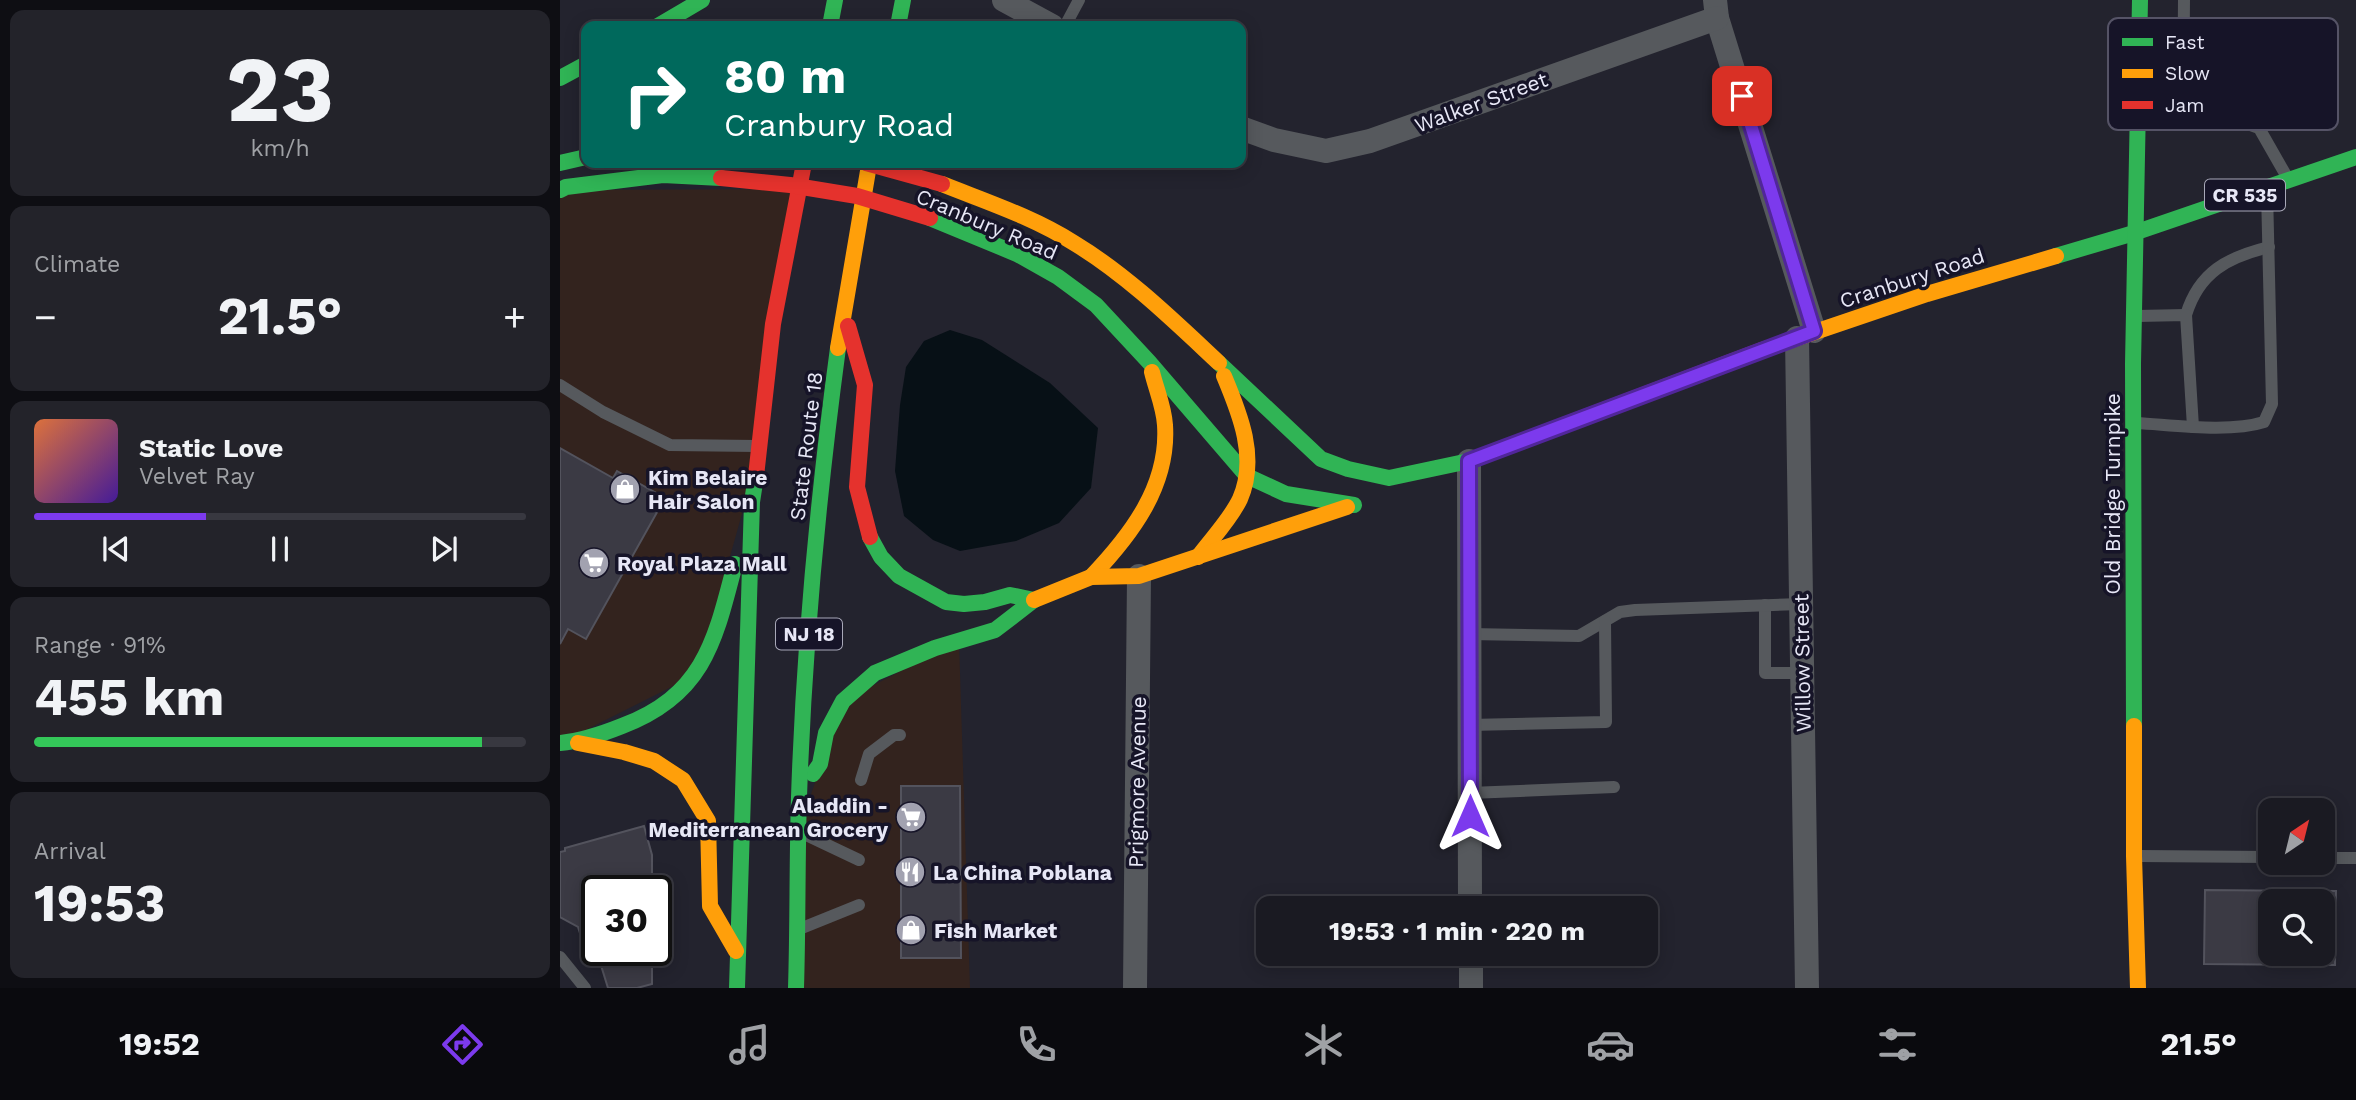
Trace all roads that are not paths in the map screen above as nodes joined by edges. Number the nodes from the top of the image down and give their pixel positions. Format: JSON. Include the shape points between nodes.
{"nodes":[{"id":1,"x":702,"y":0,"type":"edge"},
{"id":2,"x":835,"y":0,"type":"edge"},
{"id":3,"x":903,"y":0,"type":"edge"},
{"id":4,"x":1004,"y":0,"type":"edge"},
{"id":5,"x":1079,"y":0,"type":"edge"},
{"id":6,"x":2140,"y":0,"type":"edge"},
{"id":7,"x":2184,"y":0,"type":"edge"},
{"id":8,"x":1716,"y":9,"type":"edge"},
{"id":9,"x":2139,"y":18,"type":"edge"},
{"id":10,"x":2184,"y":18,"type":"edge"},
{"id":11,"x":666,"y":21,"type":"edge"},
{"id":12,"x":831,"y":21,"type":"edge"},
{"id":13,"x":899,"y":21,"type":"edge"},
{"id":14,"x":1043,"y":21,"type":"edge"},
{"id":15,"x":1068,"y":21,"type":"edge"},
{"id":16,"x":581,"y":67,"type":"edge"},
{"id":17,"x":560,"y":78,"type":"edge"},
{"id":18,"x":1246,"y":130,"type":"edge"},
{"id":19,"x":2136,"y":130,"type":"edge"},
{"id":20,"x":2260,"y":130,"type":"edge"},
{"id":21,"x":2356,"y":157,"type":"edge"},
{"id":22,"x":581,"y":158,"type":"edge"},
{"id":23,"x":560,"y":163,"type":"edge"},
{"id":24,"x":803,"y":168,"type":"edge"},
{"id":25,"x":867,"y":168,"type":"edge"},
{"id":26,"x":886,"y":168,"type":"edge"},
{"id":27,"x":2288,"y":180,"type":"junction"},
{"id":28,"x":2267,"y":188,"type":"junction"},
{"id":29,"x":560,"y":190,"type":"edge"},
{"id":30,"x":2134,"y":233,"type":"junction"},
{"id":31,"x":2269,"y":247,"type":"junction"},
{"id":32,"x":844,"y":309,"type":"junction"},
{"id":33,"x":2186,"y":315,"type":"junction"},
{"id":34,"x":2133,"y":317,"type":"junction"},
{"id":35,"x":1805,"y":335,"type":"junction"},
{"id":36,"x":1149,"y":362,"type":"junction"},
{"id":37,"x":1220,"y":367,"type":"junction"},
{"id":38,"x":560,"y":385,"type":"edge"},
{"id":39,"x":2133,"y":423,"type":"junction"},
{"id":40,"x":2193,"y":427,"type":"junction"},
{"id":41,"x":761,"y":446,"type":"junction"},
{"id":42,"x":1469,"y":461,"type":"junction"},
{"id":43,"x":1247,"y":476,"type":"junction"},
{"id":44,"x":1367,"y":500,"type":"junction"},
{"id":45,"x":752,"y":502,"type":"junction"},
{"id":46,"x":1198,"y":557,"type":"junction"},
{"id":47,"x":1139,"y":576,"type":"junction"},
{"id":48,"x":1091,"y":577,"type":"junction"},
{"id":49,"x":1034,"y":600,"type":"junction"},
{"id":50,"x":1801,"y":604,"type":"junction"},
{"id":51,"x":1765,"y":605,"type":"junction"},
{"id":52,"x":1605,"y":621,"type":"junction"},
{"id":53,"x":1469,"y":634,"type":"junction"},
{"id":54,"x":1802,"y":673,"type":"junction"},
{"id":55,"x":1469,"y":724,"type":"junction"},
{"id":56,"x":900,"y":735,"type":"dead end"},
{"id":57,"x":566,"y":743,"type":"edge"},
{"id":58,"x":861,"y":780,"type":"dead end"},
{"id":59,"x":1614,"y":787,"type":"dead end"},
{"id":60,"x":1470,"y":793,"type":"junction"},
{"id":61,"x":799,"y":796,"type":"junction"},
{"id":62,"x":798,"y":831,"type":"junction"},
{"id":63,"x":2134,"y":856,"type":"junction"},
{"id":64,"x":2258,"y":858,"type":"edge"},
{"id":65,"x":2335,"y":858,"type":"edge"},
{"id":66,"x":2356,"y":858,"type":"edge"},
{"id":67,"x":859,"y":860,"type":"dead end"},
{"id":68,"x":1471,"y":896,"type":"edge"},
{"id":69,"x":859,"y":905,"type":"dead end"},
{"id":70,"x":798,"y":930,"type":"junction"},
{"id":71,"x":737,"y":951,"type":"junction"},
{"id":72,"x":560,"y":957,"type":"edge"},
{"id":73,"x":1471,"y":966,"type":"edge"},
{"id":74,"x":585,"y":988,"type":"edge"},
{"id":75,"x":737,"y":988,"type":"edge"},
{"id":76,"x":796,"y":988,"type":"edge"},
{"id":77,"x":1135,"y":988,"type":"edge"},
{"id":78,"x":1471,"y":988,"type":"edge"},
{"id":79,"x":1807,"y":988,"type":"edge"},
{"id":80,"x":2138,"y":988,"type":"edge"}],
"edges":[{"from":1,"to":11,"type":"main road"},
{"from":2,"to":12,"type":"main road"},
{"from":3,"to":13,"type":"main road"},
{"from":4,"to":14,"type":"street"},
{"from":5,"to":15,"type":"lane"},
{"from":6,"to":9,"type":"main road","name":"Old Bridge Turnpike"},
{"from":7,"to":10,"type":"lane"},
{"from":8,"to":18,"type":"street","name":"Walker Street","via":[[1370,141],[1326,151]]},
{"from":8,"to":35,"type":"street","name":"Willow Street"},
{"from":16,"to":17,"type":"main road"},
{"from":19,"to":30,"type":"main road","name":"Old Bridge Turnpike"},
{"from":20,"to":27,"type":"lane"},
{"from":21,"to":27,"type":"main road","number":"CR 535"},
{"from":22,"to":23,"type":"main road"},
{"from":24,"to":41,"type":"main road","number":"NJ 18","via":[[773,324]]},
{"from":25,"to":32,"type":"main road","name":"State Route 18","number":"NJ 18"},
{"from":26,"to":37,"type":"main road","name":"Cranbury Road","number":"CR 535","bridge":true,"via":[[942,184],[1025,217],[1074,243],[1159,310]]},
{"from":27,"to":28,"type":"main road","number":"CR 535"},
{"from":28,"to":30,"type":"main road","number":"CR 535"},
{"from":28,"to":31,"type":"lane"},
{"from":29,"to":36,"type":"main road","name":"Cranbury Road","number":"CR 535","bridge":true,"via":[[663,174],[856,196],[930,218],[1017,254],[1058,277],[1096,305]]},
{"from":30,"to":34,"type":"main road","name":"Old Bridge Turnpike"},
{"from":30,"to":35,"type":"main road","name":"Cranbury Road","number":"CR 535"},
{"from":31,"to":33,"type":"lane","via":[[2241,254],[2218,268],[2199,286]]},
{"from":31,"to":40,"type":"lane","via":[[2272,404],[2264,422]]},
{"from":32,"to":49,"type":"main road","via":[[865,385],[857,487],[867,531],[881,557],[899,576],[946,602],[985,602],[1010,595]]},
{"from":32,"to":61,"type":"main road","name":"State Route 18","number":"NJ 18","via":[[818,514]]},
{"from":33,"to":34,"type":"lane"},
{"from":33,"to":40,"type":"lane"},
{"from":34,"to":39,"type":"main road","name":"Old Bridge Turnpike"},
{"from":35,"to":42,"type":"main road","name":"Cranbury Road","number":"CR 535"},
{"from":35,"to":50,"type":"street","name":"Willow Street"},
{"from":36,"to":43,"type":"main road","name":"Cranbury Road","number":"CR 535"},
{"from":36,"to":48,"type":"main road","via":[[1165,425],[1161,468],[1140,517],[1116,552]]},
{"from":37,"to":42,"type":"main road","name":"Cranbury Road","number":"CR 535","via":[[1321,459],[1389,478]]},
{"from":37,"to":43,"type":"main road","via":[[1240,414]]},
{"from":38,"to":41,"type":"lane","via":[[670,445]]},
{"from":39,"to":40,"type":"lane"},
{"from":39,"to":63,"type":"main road","name":"Old Bridge Turnpike"},
{"from":41,"to":45,"type":"main road","number":"NJ 18"},
{"from":42,"to":44,"type":"main road","name":"Cranbury Road","number":"CR 535"},
{"from":42,"to":53,"type":"street"},
{"from":43,"to":44,"type":"main road","name":"Cranbury Road","number":"CR 535","via":[[1286,494]]},
{"from":43,"to":46,"type":"main road","via":[[1235,506]]},
{"from":44,"to":46,"type":"main road","name":"Cranbury Road"},
{"from":45,"to":57,"type":"main road","via":[[715,639],[697,674],[675,698],[635,723]]},
{"from":45,"to":71,"type":"main road","number":"NJ 18"},
{"from":46,"to":47,"type":"main road","name":"Cranbury Road"},
{"from":47,"to":48,"type":"main road","name":"Cranbury Road"},
{"from":47,"to":77,"type":"street","name":"Prigmore Avenue"},
{"from":48,"to":49,"type":"main road","name":"Cranbury Road"},
{"from":49,"to":61,"type":"main road","via":[[996,630],[875,673],[843,701],[826,733],[820,764]]},
{"from":50,"to":51,"type":"lane"},
{"from":50,"to":54,"type":"street","name":"Willow Street"},
{"from":51,"to":52,"type":"lane","via":[[1635,610]]},
{"from":51,"to":54,"type":"lane","via":[[1766,673]]},
{"from":52,"to":53,"type":"lane","via":[[1579,636]]},
{"from":52,"to":55,"type":"lane","via":[[1606,722]]},
{"from":53,"to":55,"type":"street"},
{"from":54,"to":79,"type":"street","name":"Willow Street"},
{"from":55,"to":60,"type":"street"},
{"from":56,"to":58,"type":"lane","via":[[869,754]]},
{"from":57,"to":71,"type":"main road","via":[[624,751],[654,761],[683,780],[708,821],[710,906]]},
{"from":59,"to":60,"type":"lane"},
{"from":60,"to":68,"type":"street"},
{"from":61,"to":62,"type":"main road","name":"State Route 18","number":"NJ 18"},
{"from":62,"to":67,"type":"lane"},
{"from":62,"to":70,"type":"main road","name":"State Route 18","number":"NJ 18"},
{"from":63,"to":64,"type":"lane"},
{"from":63,"to":80,"type":"main road","name":"Old Bridge Turnpike"},
{"from":65,"to":66,"type":"lane"},
{"from":69,"to":70,"type":"lane"},
{"from":70,"to":76,"type":"main road","name":"State Route 18","number":"NJ 18"},
{"from":71,"to":75,"type":"main road","number":"NJ 18"},
{"from":72,"to":74,"type":"lane"},
{"from":73,"to":78,"type":"street"}]}
